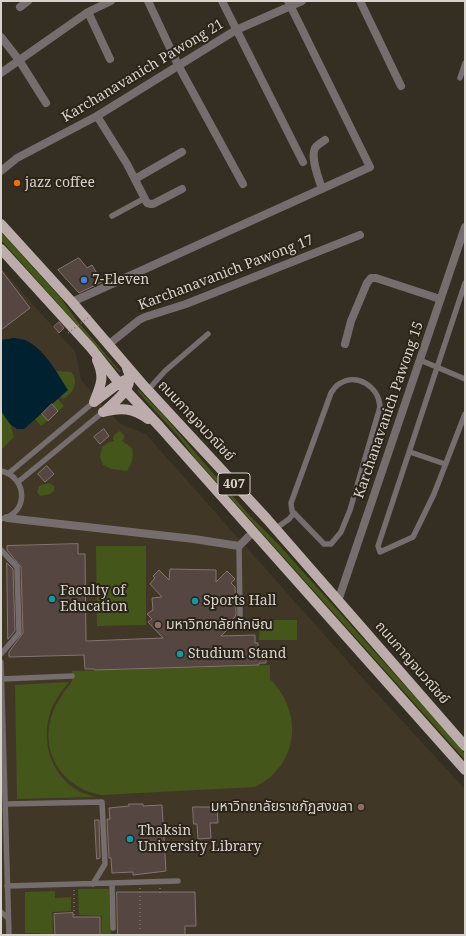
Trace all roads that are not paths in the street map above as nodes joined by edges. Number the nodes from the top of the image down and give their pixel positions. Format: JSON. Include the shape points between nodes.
{"nodes":[{"id":1,"x":28,"y":1,"type":"edge"},
{"id":2,"x":111,"y":1,"type":"edge"},
{"id":3,"x":148,"y":1,"type":"edge"},
{"id":4,"x":222,"y":1,"type":"edge"},
{"id":5,"x":302,"y":1,"type":"edge"},
{"id":6,"x":360,"y":1,"type":"edge"},
{"id":7,"x":290,"y":4,"type":"edge"},
{"id":8,"x":20,"y":7,"type":"dead end"},
{"id":9,"x":88,"y":12,"type":"junction"},
{"id":10,"x":236,"y":30,"type":"junction"},
{"id":11,"x":1,"y":37,"type":"edge"},
{"id":12,"x":110,"y":59,"type":"dead end"},
{"id":13,"x":19,"y":60,"type":"junction"},
{"id":14,"x":465,"y":63,"type":"edge"},
{"id":15,"x":178,"y":65,"type":"junction"},
{"id":16,"x":1,"y":73,"type":"edge"},
{"id":17,"x":460,"y":78,"type":"dead end"},
{"id":18,"x":401,"y":86,"type":"dead end"},
{"id":19,"x":46,"y":103,"type":"dead end"},
{"id":20,"x":97,"y":116,"type":"junction"},
{"id":21,"x":325,"y":140,"type":"dead end"},
{"id":22,"x":182,"y":152,"type":"dead end"},
{"id":23,"x":303,"y":162,"type":"dead end"},
{"id":24,"x":1,"y":171,"type":"edge"},
{"id":25,"x":135,"y":179,"type":"junction"},
{"id":26,"x":243,"y":184,"type":"dead end"},
{"id":27,"x":322,"y":189,"type":"junction"},
{"id":28,"x":182,"y":190,"type":"dead end"},
{"id":29,"x":145,"y":198,"type":"junction"},
{"id":30,"x":112,"y":216,"type":"dead end"},
{"id":31,"x":1,"y":224,"type":"edge"},
{"id":32,"x":465,"y":227,"type":"edge"},
{"id":33,"x":360,"y":234,"type":"dead end"},
{"id":34,"x":1,"y":249,"type":"edge"},
{"id":35,"x":465,"y":283,"type":"edge"},
{"id":36,"x":440,"y":299,"type":"junction"},
{"id":37,"x":72,"y":302,"type":"junction"},
{"id":38,"x":208,"y":334,"type":"dead end"},
{"id":39,"x":345,"y":344,"type":"dead end"},
{"id":40,"x":108,"y":345,"type":"junction"},
{"id":41,"x":91,"y":348,"type":"junction"},
{"id":42,"x":420,"y":360,"type":"junction"},
{"id":43,"x":126,"y":364,"type":"junction"},
{"id":44,"x":438,"y":367,"type":"junction"},
{"id":45,"x":465,"y":379,"type":"edge"},
{"id":46,"x":130,"y":380,"type":"junction"},
{"id":47,"x":119,"y":383,"type":"junction"},
{"id":48,"x":146,"y":388,"type":"junction"},
{"id":49,"x":127,"y":391,"type":"junction"},
{"id":50,"x":94,"y":402,"type":"junction"},
{"id":51,"x":103,"y":412,"type":"junction"},
{"id":52,"x":465,"y":414,"type":"edge"},
{"id":53,"x":160,"y":427,"type":"junction"},
{"id":54,"x":410,"y":452,"type":"junction"},
{"id":55,"x":445,"y":464,"type":"junction"},
{"id":56,"x":1,"y":471,"type":"edge"},
{"id":57,"x":8,"y":473,"type":"junction"},
{"id":58,"x":18,"y":482,"type":"junction"},
{"id":59,"x":294,"y":513,"type":"junction"},
{"id":60,"x":4,"y":518,"type":"edge"},
{"id":61,"x":275,"y":529,"type":"junction"},
{"id":62,"x":253,"y":532,"type":"junction"},
{"id":63,"x":239,"y":546,"type":"junction"},
{"id":64,"x":1,"y":550,"type":"edge"},
{"id":65,"x":338,"y":601,"type":"junction"},
{"id":66,"x":239,"y":625,"type":"dead end"},
{"id":67,"x":1,"y":654,"type":"edge"},
{"id":68,"x":1,"y":662,"type":"edge"},
{"id":69,"x":72,"y":676,"type":"dead end"},
{"id":70,"x":1,"y":679,"type":"edge"},
{"id":71,"x":1,"y":711,"type":"edge"},
{"id":72,"x":465,"y":746,"type":"edge"},
{"id":73,"x":465,"y":770,"type":"edge"},
{"id":74,"x":6,"y":804,"type":"junction"},
{"id":75,"x":3,"y":829,"type":"edge"},
{"id":76,"x":6,"y":845,"type":"junction"},
{"id":77,"x":1,"y":852,"type":"edge"},
{"id":78,"x":178,"y":881,"type":"dead end"},
{"id":79,"x":112,"y":883,"type":"junction"},
{"id":80,"x":93,"y":884,"type":"junction"},
{"id":81,"x":7,"y":886,"type":"junction"},
{"id":82,"x":1,"y":912,"type":"edge"},
{"id":83,"x":8,"y":918,"type":"junction"},
{"id":84,"x":113,"y":928,"type":"dead end"},
{"id":85,"x":9,"y":935,"type":"edge"}],
"edges":[{"from":1,"to":8,"type":"street"},
{"from":2,"to":9,"type":"street"},
{"from":3,"to":15,"type":"street"},
{"from":4,"to":10,"type":"street"},
{"from":5,"to":7,"type":"street","name":"Karchanavanich Pawong 21"},
{"from":6,"to":18,"type":"street"},
{"from":7,"to":10,"type":"street","name":"Karchanavanich Pawong 21"},
{"from":7,"to":27,"type":"street","via":[[370,167]]},
{"from":9,"to":12,"type":"street"},
{"from":9,"to":13,"type":"street"},
{"from":10,"to":15,"type":"street","name":"Karchanavanich Pawong 21"},
{"from":10,"to":23,"type":"street"},
{"from":11,"to":13,"type":"street"},
{"from":13,"to":16,"type":"street"},
{"from":13,"to":19,"type":"street"},
{"from":14,"to":17,"type":"lane"},
{"from":15,"to":20,"type":"street","name":"Karchanavanich Pawong 21"},
{"from":15,"to":26,"type":"street"},
{"from":20,"to":24,"type":"street","name":"Karchanavanich Pawong 21","via":[[17,158]]},
{"from":20,"to":25,"type":"street"},
{"from":21,"to":27,"type":"street","via":[[315,148],[314,154],[314,163]]},
{"from":22,"to":25,"type":"street"},
{"from":25,"to":29,"type":"street"},
{"from":27,"to":37,"type":"street"},
{"from":28,"to":29,"type":"street","via":[[151,204],[147,203]]},
{"from":29,"to":30,"type":"lane"},
{"from":31,"to":37,"type":"main road","name":"ถนนกาญจนวณิชย์","number":"407"},
{"from":32,"to":36,"type":"street","name":"Karchanavanich Pawong 15"},
{"from":33,"to":40,"type":"street","name":"Karchanavanich Pawong 17","via":[[186,304],[145,317]]},
{"from":34,"to":41,"type":"main road","number":"407"},
{"from":35,"to":44,"type":"lane"},
{"from":36,"to":39,"type":"street","via":[[371,278],[351,321]]},
{"from":36,"to":42,"type":"street","name":"Karchanavanich Pawong 15"},
{"from":37,"to":40,"type":"main road","name":"ถนนกาญจนวณิชย์","number":"407"},
{"from":38,"to":48,"type":"lane"},
{"from":40,"to":43,"type":"main road","name":"ถนนกาญจนวณิชย์","number":"407"},
{"from":41,"to":47,"type":"main road","number":"407"},
{"from":41,"to":50,"type":"main road","via":[[102,372],[100,388]]},
{"from":42,"to":44,"type":"lane"},
{"from":42,"to":65,"type":"street","name":"Karchanavanich Pawong 15"},
{"from":43,"to":46,"type":"main road"},
{"from":43,"to":48,"type":"main road","name":"ถนนกาญจนวณิชย์","number":"407"},
{"from":44,"to":45,"type":"lane"},
{"from":44,"to":54,"type":"lane"},
{"from":46,"to":47,"type":"main road"},
{"from":46,"to":48,"type":"main road","via":[[137,381]]},
{"from":46,"to":49,"type":"main road"},
{"from":47,"to":49,"type":"main road","number":"407"},
{"from":47,"to":50,"type":"main road"},
{"from":48,"to":61,"type":"main road","name":"ถนนกาญจนวณิชย์","number":"407"},
{"from":49,"to":51,"type":"main road"},
{"from":49,"to":53,"type":"main road","number":"407"},
{"from":50,"to":57,"type":"lane"},
{"from":51,"to":53,"type":"main road","via":[[118,408],[135,411]]},
{"from":51,"to":58,"type":"lane"},
{"from":52,"to":55,"type":"lane"},
{"from":53,"to":62,"type":"main road","number":"407"},
{"from":54,"to":55,"type":"lane"},
{"from":54,"to":55,"type":"lane","via":[[378,546],[380,552],[413,537]]},
{"from":56,"to":57,"type":"lane"},
{"from":57,"to":58,"type":"lane"},
{"from":58,"to":60,"type":"lane","via":[[22,498],[19,506],[14,513]]},
{"from":59,"to":59,"type":"lane","via":[[324,544],[331,544],[341,532],[350,510],[380,407],[377,394],[365,382],[354,380],[339,384],[331,393],[292,503]]},
{"from":59,"to":61,"type":"lane"},
{"from":60,"to":63,"type":"street"},
{"from":61,"to":65,"type":"main road","name":"ถนนกาญจนวณิชย์","number":"407"},
{"from":62,"to":63,"type":"street"},
{"from":62,"to":73,"type":"main road","number":"407"},
{"from":63,"to":66,"type":"lane"},
{"from":64,"to":67,"type":"lane","via":[[17,567],[19,633]]},
{"from":65,"to":72,"type":"main road","name":"ถนนกาญจนวณิชย์","number":"407"},
{"from":68,"to":70,"type":"lane"},
{"from":69,"to":70,"type":"lane"},
{"from":70,"to":71,"type":"lane"},
{"from":71,"to":74,"type":"lane"},
{"from":74,"to":75,"type":"lane"},
{"from":74,"to":80,"type":"lane","via":[[102,802],[105,864]]},
{"from":75,"to":76,"type":"lane"},
{"from":76,"to":77,"type":"lane"},
{"from":76,"to":81,"type":"lane"},
{"from":78,"to":79,"type":"lane"},
{"from":79,"to":80,"type":"lane"},
{"from":79,"to":84,"type":"lane"},
{"from":80,"to":81,"type":"lane"},
{"from":81,"to":83,"type":"lane"},
{"from":82,"to":83,"type":"lane"},
{"from":83,"to":85,"type":"lane"}]}
